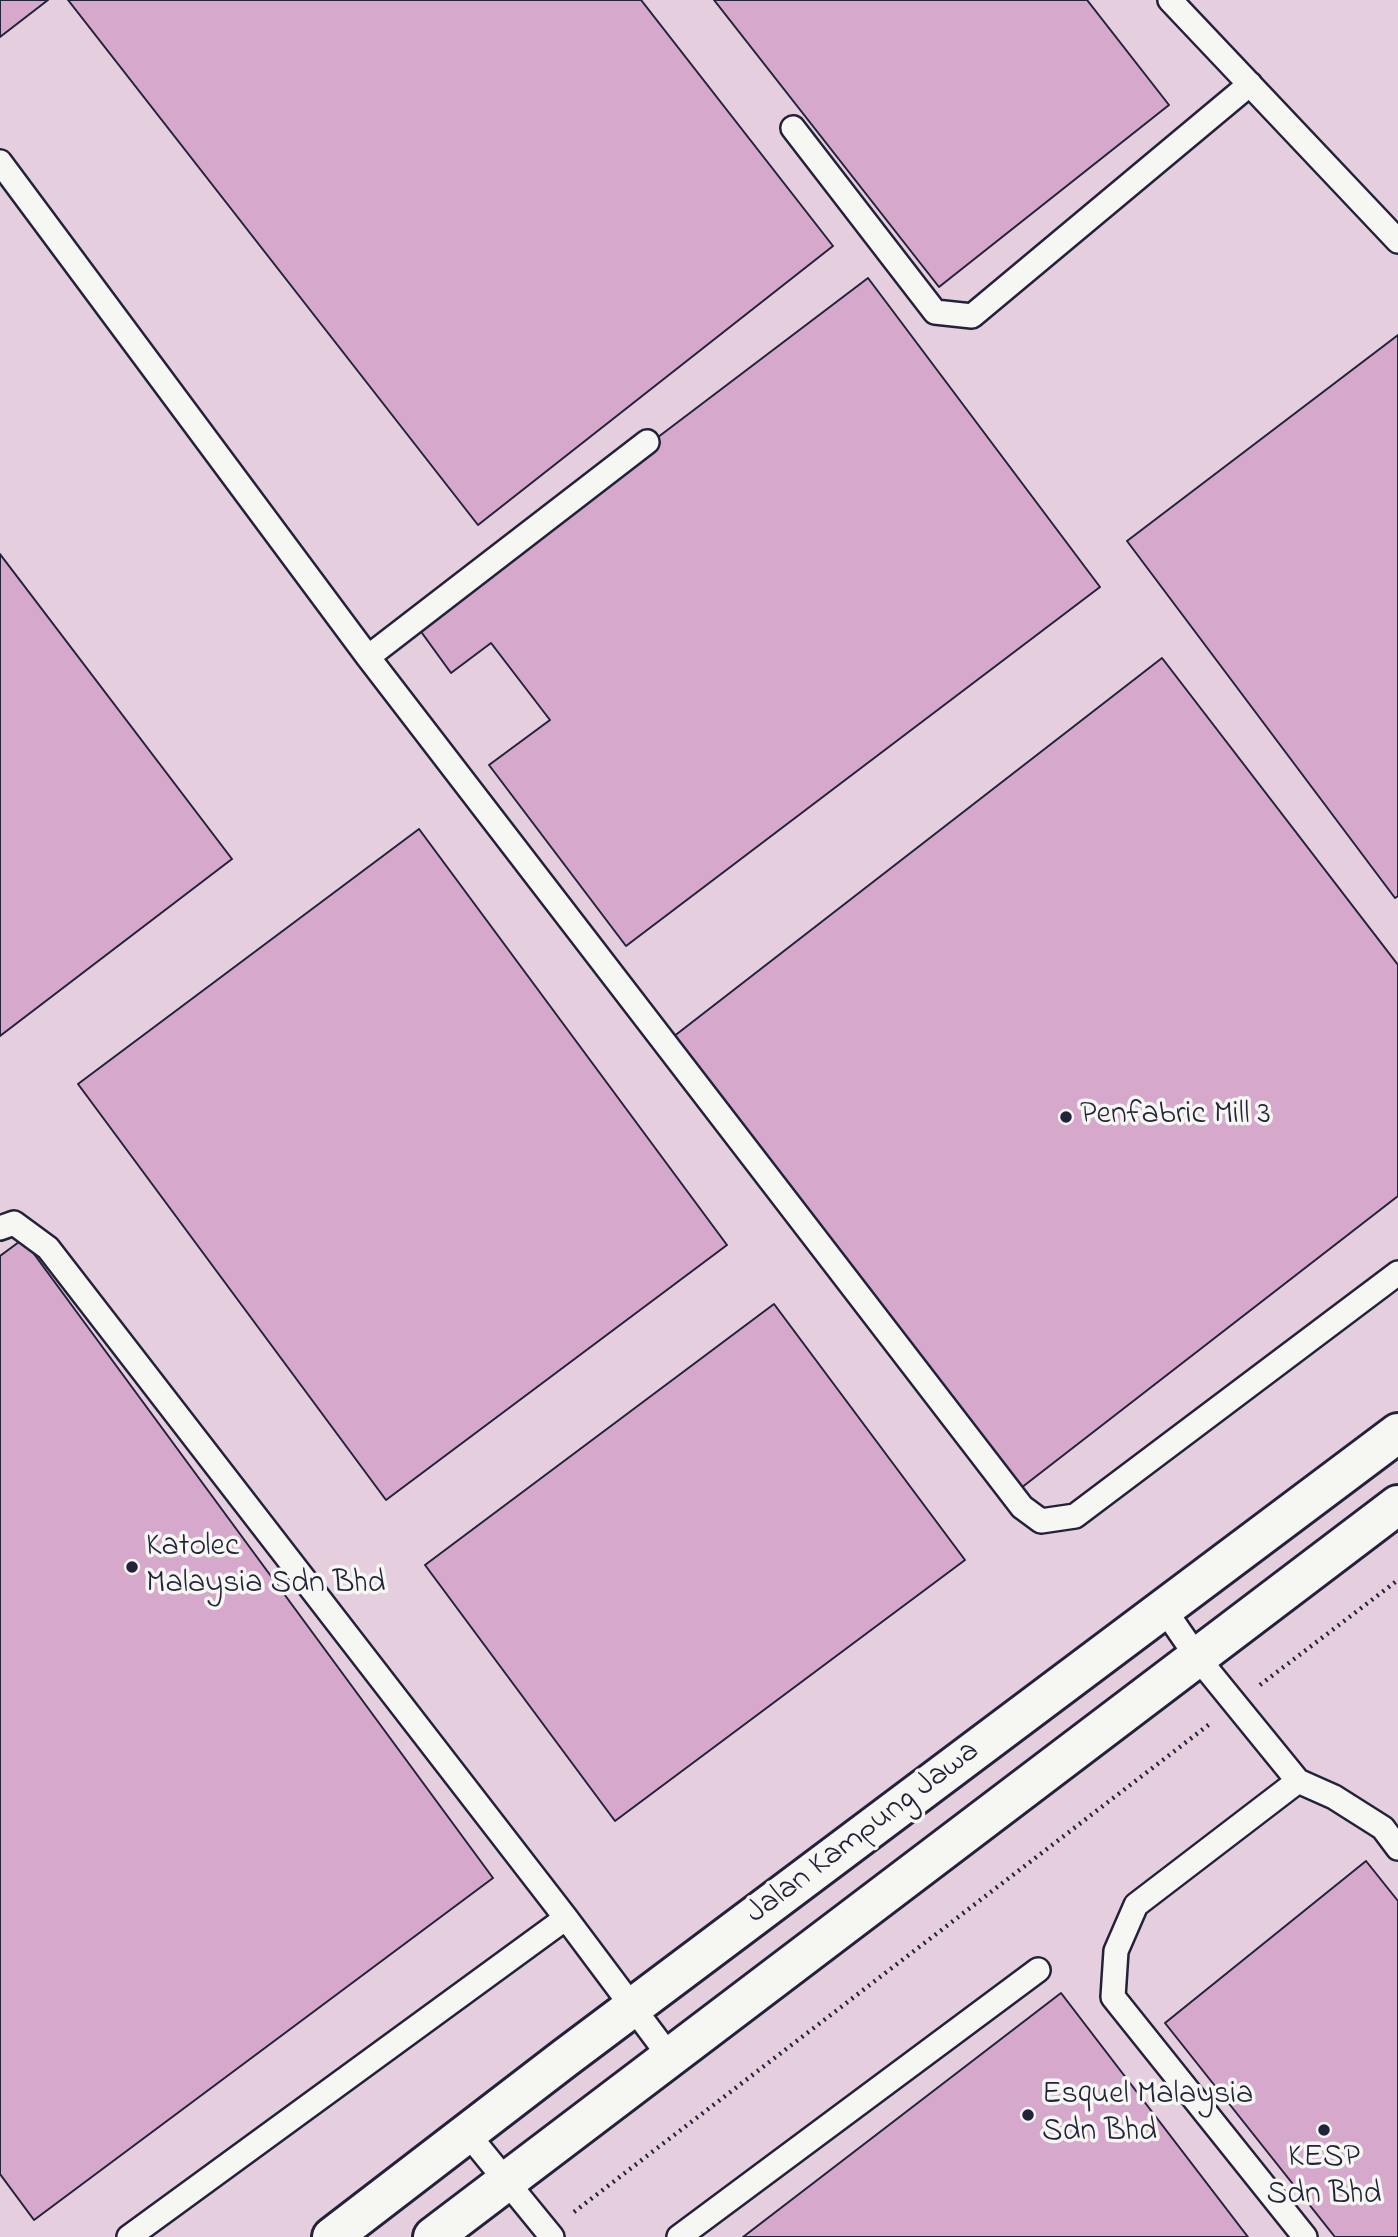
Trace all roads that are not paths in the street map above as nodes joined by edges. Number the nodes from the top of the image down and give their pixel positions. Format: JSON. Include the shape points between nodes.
{"nodes":[{"id":1,"x":1170,"y":0,"type":"edge"},
{"id":2,"x":1250,"y":84,"type":"junction"},
{"id":3,"x":793,"y":128,"type":"dead end"},
{"id":4,"x":0,"y":162,"type":"edge"},
{"id":5,"x":1398,"y":240,"type":"edge"},
{"id":6,"x":647,"y":442,"type":"dead end"},
{"id":7,"x":368,"y":657,"type":"junction"},
{"id":8,"x":0,"y":1228,"type":"edge"},
{"id":9,"x":1398,"y":1273,"type":"edge"},
{"id":10,"x":1398,"y":1433,"type":"edge"},
{"id":11,"x":1398,"y":1504,"type":"edge"},
{"id":12,"x":1164,"y":1609,"type":"junction"},
{"id":13,"x":1197,"y":1657,"type":"junction"},
{"id":14,"x":1298,"y":1781,"type":"junction"},
{"id":15,"x":1398,"y":1848,"type":"edge"},
{"id":16,"x":566,"y":1918,"type":"junction"},
{"id":17,"x":1038,"y":1970,"type":"dead end"},
{"id":18,"x":634,"y":2007,"type":"junction"},
{"id":19,"x":670,"y":2057,"type":"junction"},
{"id":20,"x":467,"y":2133,"type":"junction"},
{"id":21,"x":505,"y":2182,"type":"junction"},
{"id":22,"x":550,"y":2235,"type":"edge"},
{"id":23,"x":129,"y":2237,"type":"edge"},
{"id":24,"x":332,"y":2237,"type":"edge"},
{"id":25,"x":433,"y":2237,"type":"edge"},
{"id":26,"x":679,"y":2237,"type":"edge"},
{"id":27,"x":1305,"y":2237,"type":"edge"}],
"edges":[{"from":1,"to":2,"type":"lane"},
{"from":2,"to":3,"type":"lane","via":[[972,316],[936,312]]},
{"from":2,"to":5,"type":"lane"},
{"from":4,"to":7,"type":"lane"},
{"from":6,"to":7,"type":"lane"},
{"from":7,"to":9,"type":"lane","via":[[1022,1507],[1041,1521],[1075,1516]]},
{"from":8,"to":16,"type":"lane","via":[[14,1223],[48,1248]]},
{"from":10,"to":12,"type":"street","name":"Jalan Kampung Jawa"},
{"from":11,"to":13,"type":"street","name":"Jalan Kampung Jawa"},
{"from":12,"to":13,"type":"lane"},
{"from":12,"to":18,"type":"street","name":"Jalan Kampung Jawa"},
{"from":13,"to":14,"type":"lane"},
{"from":13,"to":19,"type":"street","name":"Jalan Kampung Jawa"},
{"from":14,"to":15,"type":"lane","via":[[1383,1828]]},
{"from":14,"to":27,"type":"lane","via":[[1136,1905],[1116,1951],[1114,1997]]},
{"from":16,"to":18,"type":"lane"},
{"from":16,"to":23,"type":"lane"},
{"from":17,"to":26,"type":"lane"},
{"from":18,"to":19,"type":"lane"},
{"from":18,"to":20,"type":"street","name":"Jalan Kampung Jawa"},
{"from":19,"to":21,"type":"street","name":"Jalan Kampung Jawa"},
{"from":20,"to":21,"type":"lane"},
{"from":20,"to":24,"type":"street","name":"Jalan Kampung Jawa"},
{"from":21,"to":22,"type":"lane"},
{"from":21,"to":25,"type":"street","name":"Jalan Kampung Jawa"}]}
